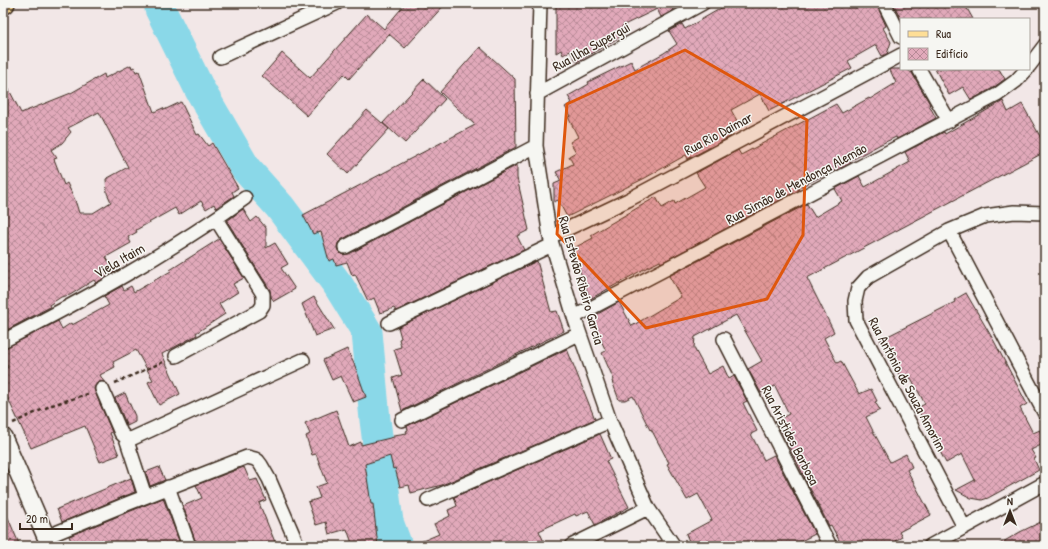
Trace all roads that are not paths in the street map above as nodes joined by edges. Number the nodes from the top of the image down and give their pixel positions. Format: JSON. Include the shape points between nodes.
{"nodes":[{"id":1,"x":337,"y":3,"type":"edge"},
{"id":2,"x":540,"y":3,"type":"edge"},
{"id":3,"x":703,"y":3,"type":"edge"},
{"id":4,"x":884,"y":3,"type":"edge"},
{"id":5,"x":900,"y":35,"type":"edge"},
{"id":6,"x":1045,"y":45,"type":"edge"},
{"id":7,"x":900,"y":56,"type":"edge"},
{"id":8,"x":220,"y":57,"type":"dead end"},
{"id":9,"x":1030,"y":65,"type":"edge"},
{"id":10,"x":920,"y":70,"type":"edge"},
{"id":11,"x":1026,"y":70,"type":"edge"},
{"id":12,"x":537,"y":94,"type":"junction"},
{"id":13,"x":949,"y":120,"type":"junction"},
{"id":14,"x":536,"y":146,"type":"junction"},
{"id":15,"x":245,"y":198,"type":"dead end"},
{"id":16,"x":1045,"y":213,"type":"edge"},
{"id":17,"x":216,"y":219,"type":"junction"},
{"id":18,"x":949,"y":231,"type":"junction"},
{"id":19,"x":551,"y":241,"type":"junction"},
{"id":20,"x":345,"y":247,"type":"dead end"},
{"id":21,"x":574,"y":317,"type":"junction"},
{"id":22,"x":389,"y":323,"type":"dead end"},
{"id":23,"x":579,"y":334,"type":"junction"},
{"id":24,"x":724,"y":339,"type":"dead end"},
{"id":25,"x":3,"y":341,"type":"edge"},
{"id":26,"x":176,"y":356,"type":"road end"},
{"id":27,"x":303,"y":360,"type":"dead end"},
{"id":28,"x":102,"y":389,"type":"road end"},
{"id":29,"x":1045,"y":414,"type":"edge"},
{"id":30,"x":402,"y":420,"type":"dead end"},
{"id":31,"x":610,"y":421,"type":"junction"},
{"id":32,"x":6,"y":431,"type":"edge"},
{"id":33,"x":126,"y":438,"type":"junction"},
{"id":34,"x":1045,"y":483,"type":"edge"},
{"id":35,"x":168,"y":487,"type":"junction"},
{"id":36,"x":146,"y":496,"type":"junction"},
{"id":37,"x":428,"y":500,"type":"dead end"},
{"id":38,"x":648,"y":508,"type":"junction"},
{"id":39,"x":964,"y":527,"type":"junction"},
{"id":40,"x":48,"y":542,"type":"edge"},
{"id":41,"x":189,"y":546,"type":"edge"},
{"id":42,"x":298,"y":546,"type":"edge"},
{"id":43,"x":571,"y":546,"type":"edge"},
{"id":44,"x":674,"y":546,"type":"edge"},
{"id":45,"x":830,"y":546,"type":"edge"},
{"id":46,"x":930,"y":546,"type":"edge"}],
"edges":[{"from":1,"to":8,"type":"street"},
{"from":2,"to":12,"type":"street","name":"Rua Estevão Ribeiro Garcia"},
{"from":3,"to":12,"type":"street","name":"Rua Ilha Supergui"},
{"from":4,"to":5,"type":"street"},
{"from":6,"to":9,"type":"street"},
{"from":7,"to":19,"type":"street","name":"Rua Rio Daimar"},
{"from":10,"to":13,"type":"street"},
{"from":11,"to":13,"type":"street","name":"Rua Simão de Mendonça Alemão","via":[[997,95]]},
{"from":12,"to":14,"type":"street","name":"Rua Estevão Ribeiro Garcia"},
{"from":13,"to":21,"type":"street","name":"Rua Simão de Mendonça Alemão"},
{"from":14,"to":19,"type":"street","name":"Rua Estevão Ribeiro Garcia"},
{"from":14,"to":20,"type":"street"},
{"from":15,"to":17,"type":"street","name":"Viela Itaim"},
{"from":16,"to":18,"type":"street","name":"Rua Antônio de Souza Amorim","via":[[1014,212],[985,216]]},
{"from":17,"to":25,"type":"street","name":"Viela Itaim","via":[[145,264]]},
{"from":17,"to":26,"type":"street","via":[[263,294],[263,305],[259,311]]},
{"from":18,"to":29,"type":"street"},
{"from":18,"to":39,"type":"street","name":"Rua Antônio de Souza Amorim","via":[[868,277],[858,288],[855,301],[856,320]]},
{"from":19,"to":21,"type":"street","name":"Rua Estevão Ribeiro Garcia"},
{"from":19,"to":22,"type":"street","name":"Rua Rio Daimar"},
{"from":21,"to":23,"type":"street","name":"Rua Estevão Ribeiro Garcia"},
{"from":23,"to":30,"type":"street"},
{"from":23,"to":31,"type":"street","name":"Rua Estevão Ribeiro Garcia"},
{"from":24,"to":45,"type":"street","name":"Rua Aristides Barbosa"},
{"from":27,"to":33,"type":"street","via":[[131,439]]},
{"from":28,"to":33,"type":"street","via":[[121,433]]},
{"from":31,"to":37,"type":"street"},
{"from":31,"to":38,"type":"street","name":"Rua Estevão Ribeiro Garcia"},
{"from":32,"to":40,"type":"street"},
{"from":33,"to":36,"type":"street"},
{"from":34,"to":39,"type":"street"},
{"from":35,"to":36,"type":"street"},
{"from":35,"to":41,"type":"street"},
{"from":35,"to":42,"type":"street","via":[[247,457],[255,459],[268,479]]},
{"from":36,"to":40,"type":"street"},
{"from":38,"to":43,"type":"street"},
{"from":38,"to":44,"type":"street","name":"Rua Estevão Ribeiro Garcia"},
{"from":39,"to":46,"type":"street"}]}
